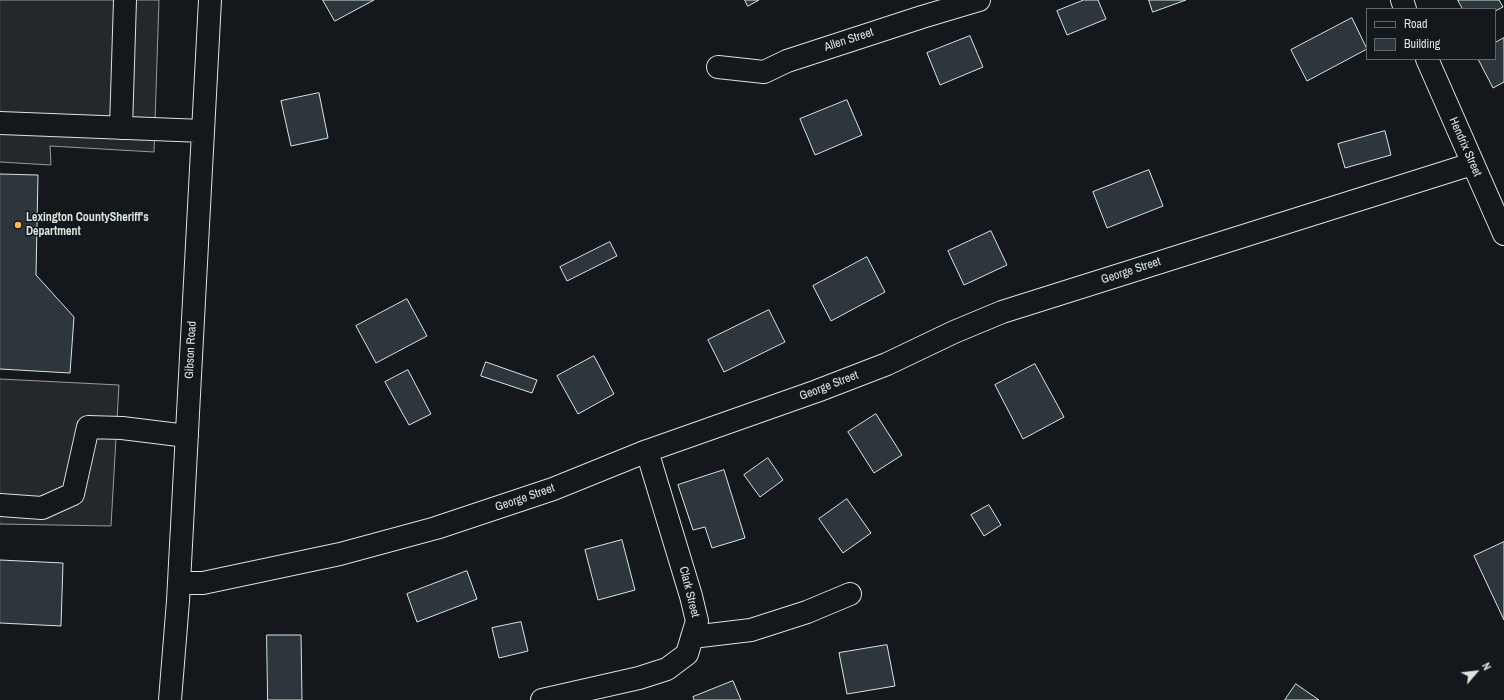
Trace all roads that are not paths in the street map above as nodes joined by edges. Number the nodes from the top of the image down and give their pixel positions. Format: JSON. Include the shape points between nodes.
{"nodes":[{"id":1,"x":125,"y":0,"type":"edge"},
{"id":2,"x":210,"y":0,"type":"edge"},
{"id":3,"x":979,"y":0,"type":"edge"},
{"id":4,"x":1427,"y":60,"type":"edge"},
{"id":5,"x":718,"y":67,"type":"dead end"},
{"id":6,"x":0,"y":123,"type":"edge"},
{"id":7,"x":121,"y":128,"type":"junction"},
{"id":8,"x":203,"y":131,"type":"junction"},
{"id":9,"x":1472,"y":164,"type":"junction"},
{"id":10,"x":1497,"y":196,"type":"edge"},
{"id":11,"x":1504,"y":234,"type":"edge"},
{"id":12,"x":187,"y":436,"type":"junction"},
{"id":13,"x":647,"y":451,"type":"junction"},
{"id":14,"x":0,"y":505,"type":"edge"},
{"id":15,"x":179,"y":583,"type":"junction"},
{"id":16,"x":850,"y":594,"type":"dead end"},
{"id":17,"x":692,"y":637,"type":"junction"},
{"id":18,"x":170,"y":700,"type":"edge"},
{"id":19,"x":542,"y":700,"type":"edge"}],
"edges":[{"from":1,"to":7,"type":"street"},
{"from":2,"to":8,"type":"street","name":"Gibson Road"},
{"from":3,"to":5,"type":"street","name":"Allen Street","via":[[802,56],[764,72]]},
{"from":4,"to":9,"type":"street","name":"Hendrix Street"},
{"from":6,"to":7,"type":"street"},
{"from":7,"to":8,"type":"street"},
{"from":8,"to":12,"type":"street","name":"Gibson Road"},
{"from":9,"to":10,"type":"street","name":"Hendrix Street"},
{"from":9,"to":13,"type":"street","name":"George Street","via":[[1002,312],[887,364],[831,386]]},
{"from":10,"to":11,"type":"street","name":"Hendrix Street"},
{"from":12,"to":14,"type":"street","via":[[122,428],[88,427],[73,494],[42,508]]},
{"from":12,"to":15,"type":"street","name":"Gibson Road"},
{"from":13,"to":15,"type":"street","name":"George Street","via":[[553,489],[436,528],[340,554],[203,583]]},
{"from":13,"to":17,"type":"street","name":"Clark Street","via":[[692,596],[697,620]]},
{"from":15,"to":18,"type":"street","name":"Gibson Road"},
{"from":16,"to":17,"type":"street","via":[[807,612],[751,630]]},
{"from":17,"to":19,"type":"street","name":"Clark Street","via":[[687,654],[667,669]]}]}
